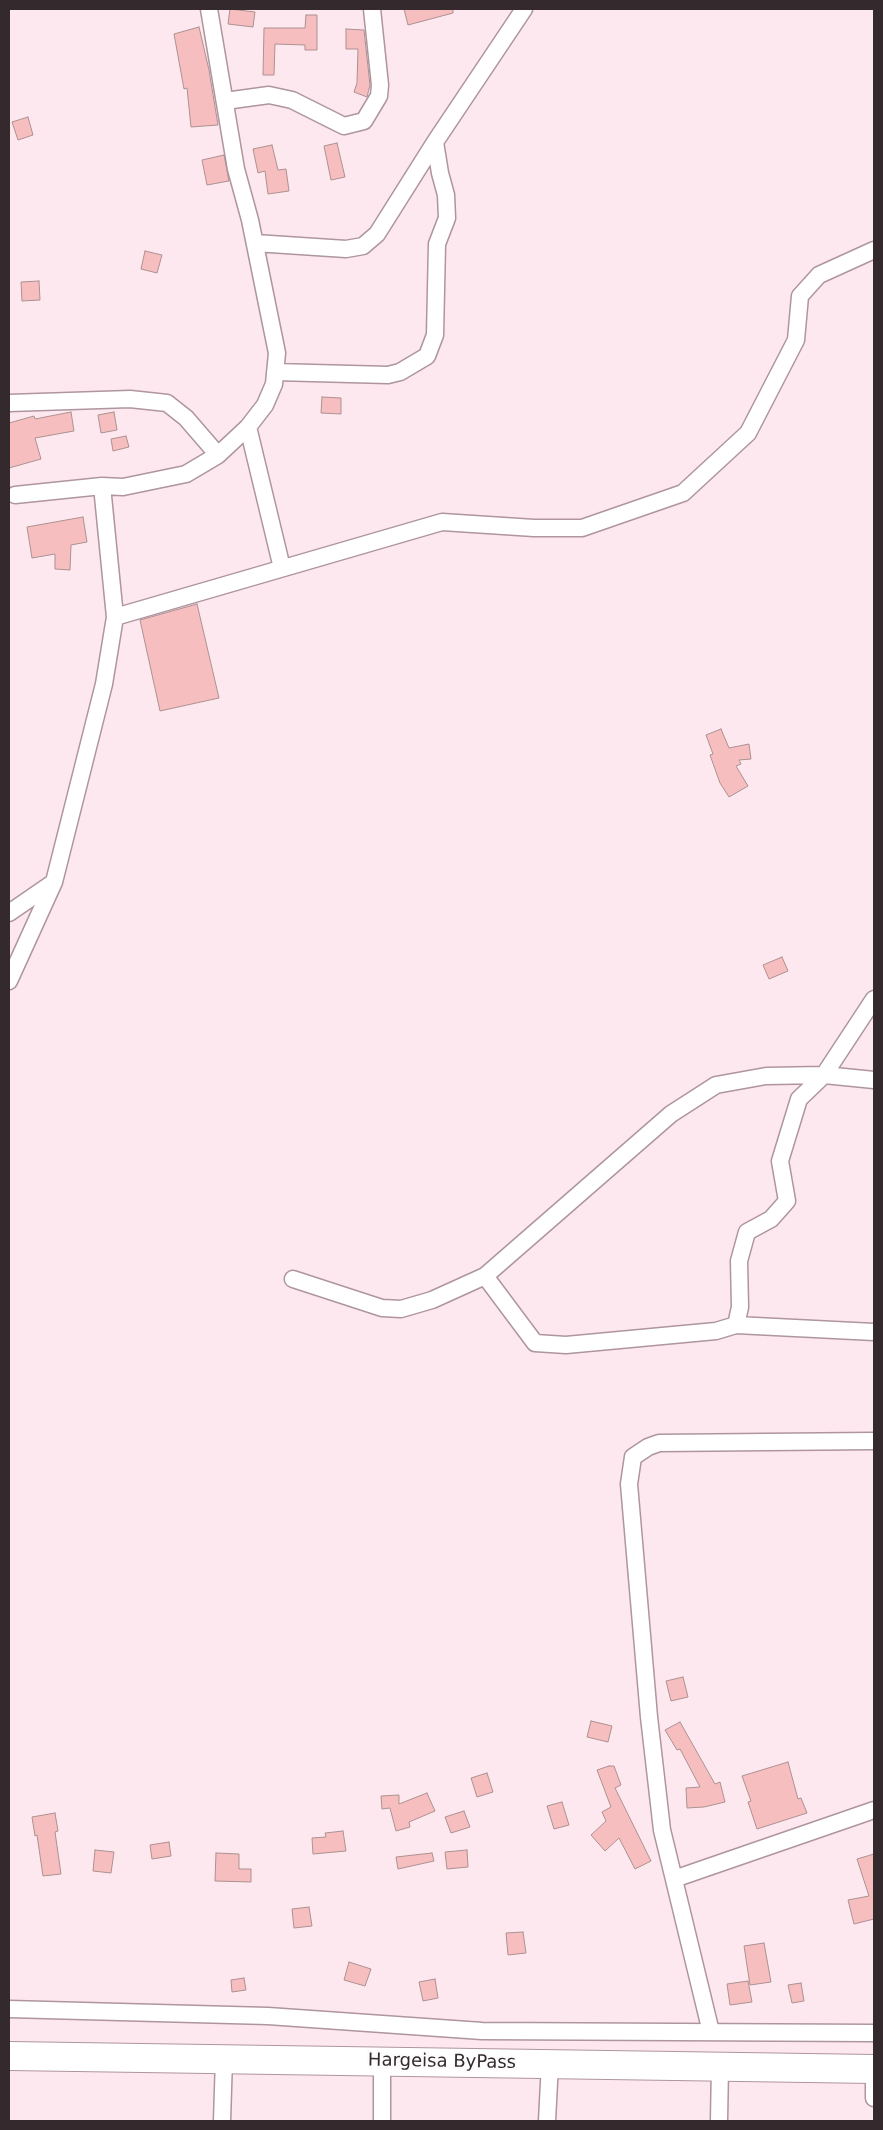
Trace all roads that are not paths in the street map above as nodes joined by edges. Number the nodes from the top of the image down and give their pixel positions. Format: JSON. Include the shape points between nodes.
{"nodes":[{"id":1,"x":209,"y":9,"type":"edge"},
{"id":2,"x":372,"y":9,"type":"edge"},
{"id":3,"x":524,"y":9,"type":"edge"},
{"id":4,"x":225,"y":101,"type":"junction"},
{"id":5,"x":435,"y":142,"type":"junction"},
{"id":6,"x":255,"y":244,"type":"junction"},
{"id":7,"x":874,"y":250,"type":"edge"},
{"id":8,"x":275,"y":372,"type":"junction"},
{"id":9,"x":9,"y":404,"type":"edge"},
{"id":10,"x":248,"y":427,"type":"junction"},
{"id":11,"x":218,"y":456,"type":"junction"},
{"id":12,"x":102,"y":486,"type":"junction"},
{"id":13,"x":14,"y":496,"type":"dead end"},
{"id":14,"x":282,"y":568,"type":"junction"},
{"id":15,"x":115,"y":617,"type":"junction"},
{"id":16,"x":54,"y":882,"type":"junction"},
{"id":17,"x":9,"y":913,"type":"edge"},
{"id":18,"x":9,"y":981,"type":"edge"},
{"id":19,"x":874,"y":999,"type":"edge"},
{"id":20,"x":824,"y":1075,"type":"junction"},
{"id":21,"x":874,"y":1080,"type":"edge"},
{"id":22,"x":485,"y":1276,"type":"junction"},
{"id":23,"x":293,"y":1280,"type":"dead end"},
{"id":24,"x":736,"y":1325,"type":"junction"},
{"id":25,"x":874,"y":1332,"type":"edge"},
{"id":26,"x":874,"y":1441,"type":"edge"},
{"id":27,"x":874,"y":1810,"type":"edge"},
{"id":28,"x":674,"y":1879,"type":"junction"},
{"id":29,"x":9,"y":2009,"type":"edge"},
{"id":30,"x":711,"y":2032,"type":"junction"},
{"id":31,"x":874,"y":2034,"type":"edge"},
{"id":32,"x":9,"y":2056,"type":"edge"},
{"id":33,"x":224,"y":2058,"type":"junction"},
{"id":34,"x":382,"y":2061,"type":"junction"},
{"id":35,"x":550,"y":2063,"type":"junction"},
{"id":36,"x":720,"y":2066,"type":"junction"},
{"id":37,"x":874,"y":2069,"type":"edge"},
{"id":38,"x":874,"y":2098,"type":"edge"},
{"id":39,"x":222,"y":2121,"type":"edge"},
{"id":40,"x":382,"y":2121,"type":"edge"},
{"id":41,"x":548,"y":2121,"type":"edge"},
{"id":42,"x":719,"y":2121,"type":"edge"}],
"edges":[{"from":1,"to":4,"type":"street"},
{"from":2,"to":4,"type":"street","via":[[380,85],[378,96],[364,120],[344,126],[292,100],[269,95]]},
{"from":3,"to":5,"type":"street"},
{"from":4,"to":6,"type":"street","via":[[236,169]]},
{"from":5,"to":6,"type":"street","via":[[377,234],[362,246],[346,249]]},
{"from":5,"to":8,"type":"street","via":[[446,195],[446,218],[437,244],[435,335],[427,356],[400,372],[388,375]]},
{"from":6,"to":8,"type":"street","via":[[277,353]]},
{"from":7,"to":14,"type":"street","via":[[819,275],[800,296],[796,340],[748,433],[683,493],[582,528],[442,522]]},
{"from":8,"to":10,"type":"street","via":[[265,406]]},
{"from":9,"to":11,"type":"street","via":[[130,399],[167,403],[186,418]]},
{"from":10,"to":11,"type":"street"},
{"from":10,"to":14,"type":"street"},
{"from":11,"to":12,"type":"street","via":[[186,474],[123,487]]},
{"from":12,"to":13,"type":"street"},
{"from":12,"to":15,"type":"street"},
{"from":14,"to":15,"type":"street"},
{"from":15,"to":16,"type":"street","via":[[104,684]]},
{"from":16,"to":17,"type":"street"},
{"from":16,"to":18,"type":"street"},
{"from":19,"to":20,"type":"street"},
{"from":20,"to":21,"type":"street"},
{"from":20,"to":22,"type":"street","via":[[766,1076],[716,1085],[671,1114]]},
{"from":20,"to":24,"type":"street","via":[[799,1099],[780,1161],[786,1201],[771,1219],[747,1232],[739,1261],[740,1307]]},
{"from":22,"to":23,"type":"street","via":[[432,1300],[401,1309],[382,1308]]},
{"from":22,"to":24,"type":"street","via":[[535,1344],[566,1345],[716,1331]]},
{"from":24,"to":25,"type":"street"},
{"from":26,"to":28,"type":"street","via":[[659,1443],[633,1456],[629,1484],[649,1717],[662,1830]]},
{"from":27,"to":28,"type":"street"},
{"from":28,"to":30,"type":"street"},
{"from":29,"to":30,"type":"street","via":[[268,2016],[482,2031]]},
{"from":30,"to":31,"type":"street"},
{"from":32,"to":33,"type":"highway","name":"Hargeisa ByPass"},
{"from":33,"to":34,"type":"highway","name":"Hargeisa ByPass"},
{"from":33,"to":39,"type":"street"},
{"from":34,"to":35,"type":"highway","name":"Hargeisa ByPass"},
{"from":34,"to":40,"type":"street"},
{"from":35,"to":36,"type":"highway","name":"Hargeisa ByPass"},
{"from":35,"to":41,"type":"street"},
{"from":36,"to":37,"type":"highway","name":"Hargeisa ByPass"},
{"from":36,"to":42,"type":"street"},
{"from":37,"to":38,"type":"street"}]}
